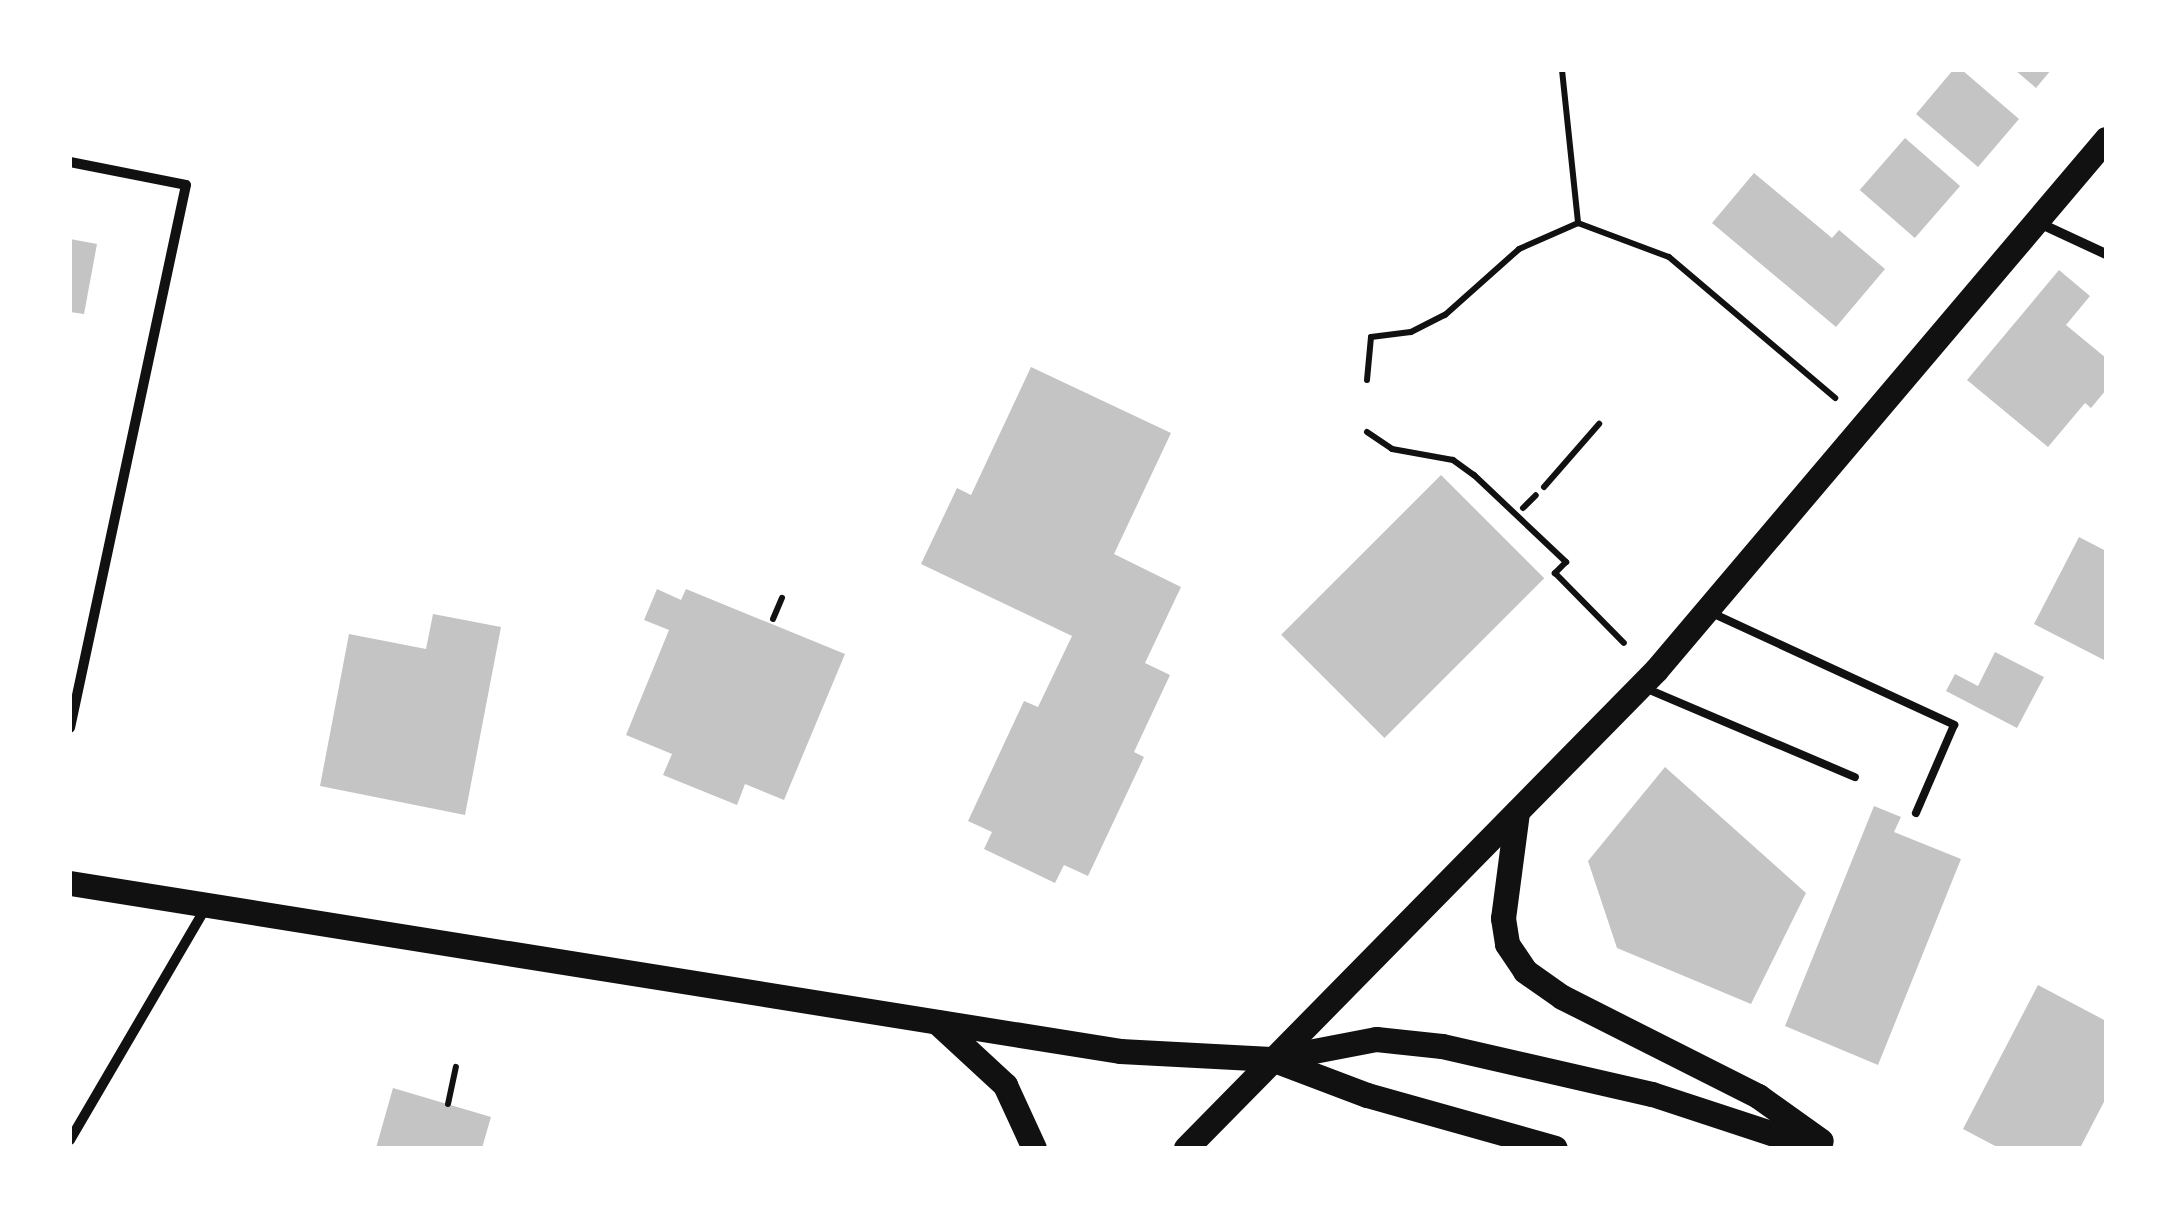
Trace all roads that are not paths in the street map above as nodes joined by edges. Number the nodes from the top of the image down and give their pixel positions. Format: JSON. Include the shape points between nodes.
{"nodes":[{"id":1,"x":2106,"y":139,"type":"edge"},
{"id":2,"x":70,"y":162,"type":"edge"},
{"id":3,"x":2036,"y":221,"type":"junction"},
{"id":4,"x":2106,"y":254,"type":"edge"},
{"id":5,"x":1708,"y":611,"type":"junction"},
{"id":6,"x":1641,"y":686,"type":"junction"},
{"id":7,"x":70,"y":728,"type":"edge"},
{"id":8,"x":1855,"y":776,"type":"dead end"},
{"id":9,"x":1517,"y":812,"type":"junction"},
{"id":10,"x":1916,"y":813,"type":"dead end"},
{"id":11,"x":70,"y":883,"type":"edge"},
{"id":12,"x":208,"y":905,"type":"junction"},
{"id":13,"x":936,"y":1022,"type":"junction"},
{"id":14,"x":1272,"y":1059,"type":"junction"},
{"id":15,"x":70,"y":1140,"type":"edge"},
{"id":16,"x":1034,"y":1148,"type":"edge"},
{"id":17,"x":1186,"y":1148,"type":"edge"},
{"id":18,"x":1555,"y":1148,"type":"edge"},
{"id":19,"x":1816,"y":1148,"type":"edge"},
{"id":20,"x":1828,"y":1148,"type":"edge"}],
"edges":[{"from":1,"to":3,"type":"main road"},
{"from":2,"to":7,"type":"street","via":[[186,184]]},
{"from":3,"to":4,"type":"street"},
{"from":3,"to":5,"type":"main road"},
{"from":5,"to":6,"type":"main road"},
{"from":5,"to":10,"type":"lane","via":[[1954,725]]},
{"from":6,"to":8,"type":"lane"},
{"from":6,"to":9,"type":"main road"},
{"from":9,"to":14,"type":"main road"},
{"from":9,"to":20,"type":"main road","via":[[1504,924],[1510,951],[1525,971],[1562,997],[1758,1096]]},
{"from":11,"to":12,"type":"main road"},
{"from":12,"to":13,"type":"main road"},
{"from":12,"to":15,"type":"street"},
{"from":13,"to":14,"type":"main road","via":[[1120,1052]]},
{"from":13,"to":16,"type":"main road","via":[[1004,1085]]},
{"from":14,"to":17,"type":"main road"},
{"from":14,"to":18,"type":"main road","via":[[1366,1095]]},
{"from":14,"to":19,"type":"main road","via":[[1376,1039],[1442,1046],[1652,1094]]}]}
